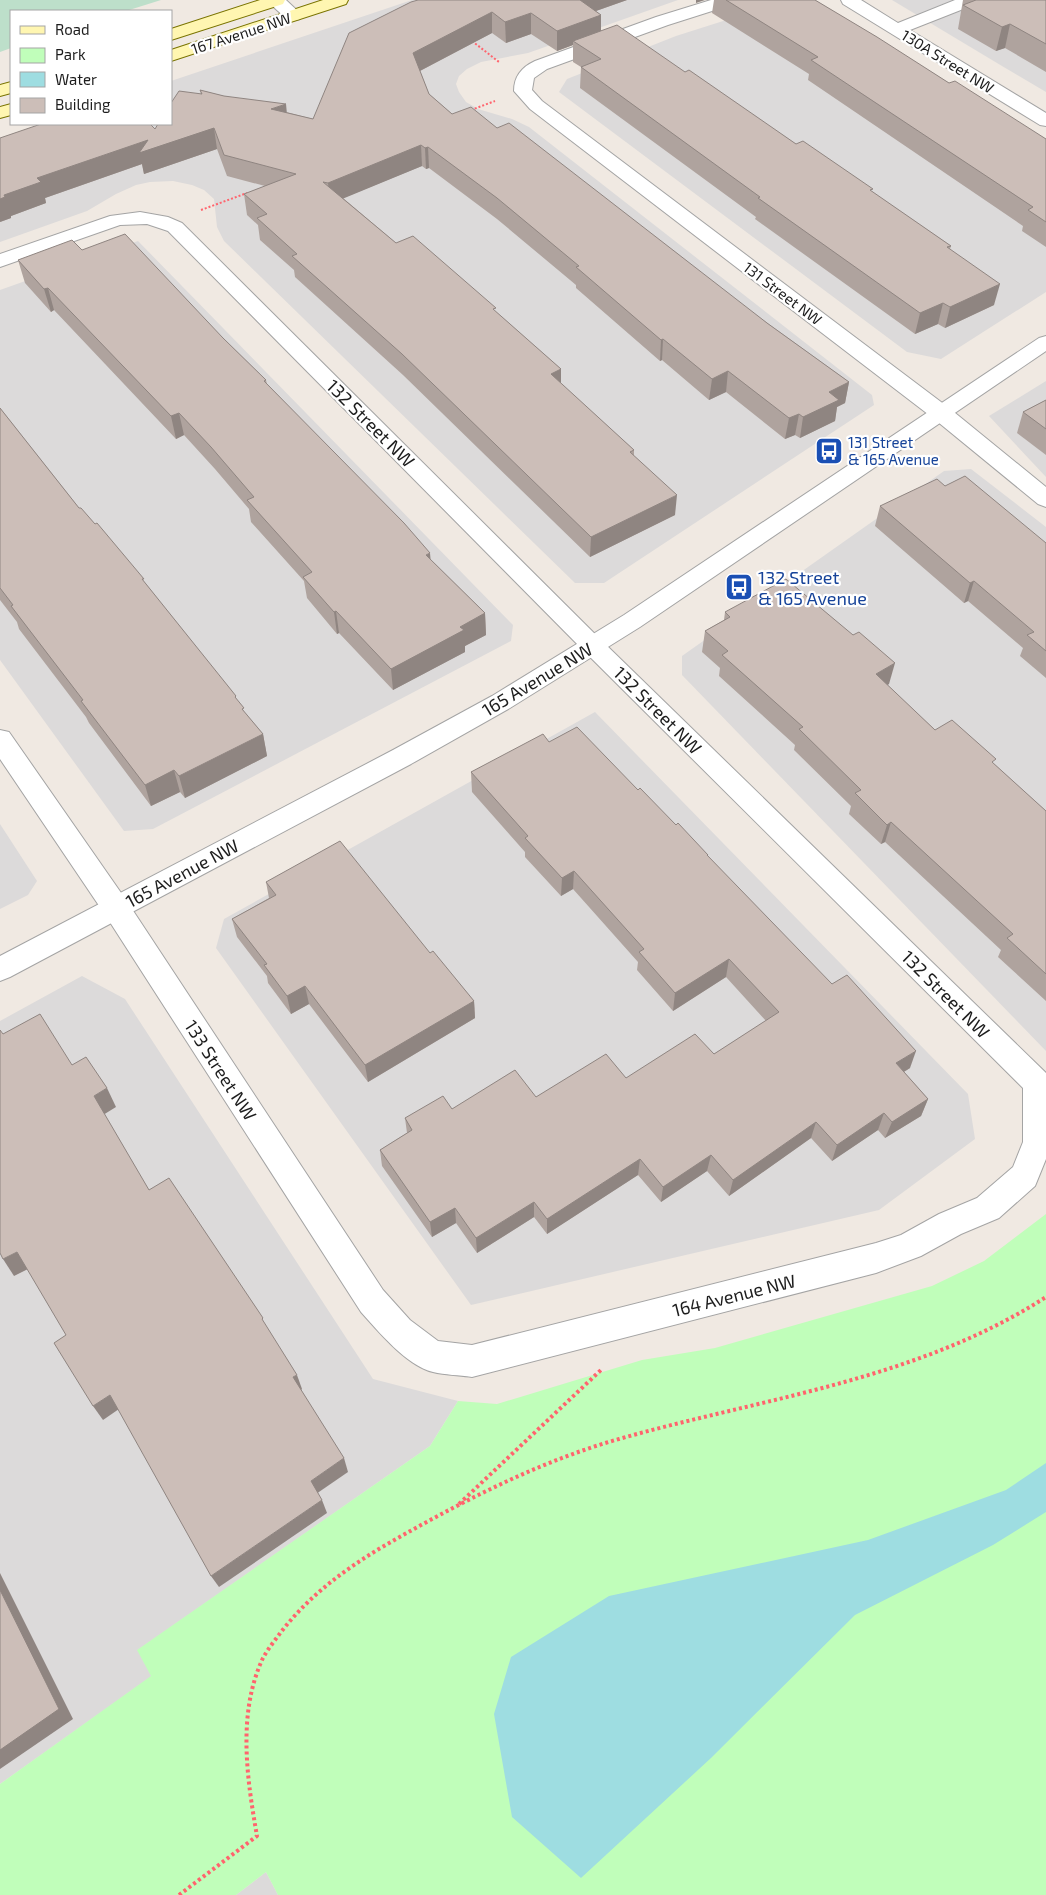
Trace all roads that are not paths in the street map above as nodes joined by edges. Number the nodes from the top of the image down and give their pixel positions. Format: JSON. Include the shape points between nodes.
{"nodes":[{"id":1,"x":276,"y":0,"type":"edge"},
{"id":2,"x":340,"y":0,"type":"edge"},
{"id":3,"x":728,"y":0,"type":"edge"},
{"id":4,"x":849,"y":0,"type":"edge"},
{"id":5,"x":970,"y":0,"type":"edge"},
{"id":6,"x":294,"y":15,"type":"junction"},
{"id":7,"x":897,"y":29,"type":"junction"},
{"id":8,"x":172,"y":35,"type":"edge"},
{"id":9,"x":172,"y":56,"type":"edge"},
{"id":10,"x":1046,"y":121,"type":"edge"},
{"id":11,"x":0,"y":261,"type":"edge"},
{"id":12,"x":1046,"y":342,"type":"edge"},
{"id":13,"x":940,"y":413,"type":"junction"},
{"id":14,"x":1046,"y":499,"type":"edge"},
{"id":15,"x":593,"y":646,"type":"junction"},
{"id":16,"x":0,"y":740,"type":"edge"},
{"id":17,"x":116,"y":908,"type":"junction"},
{"id":18,"x":0,"y":969,"type":"edge"},
{"id":19,"x":988,"y":1208,"type":"joint"},
{"id":20,"x":472,"y":1361,"type":"joint"}],
"edges":[{"from":1,"to":6,"type":"street"},
{"from":1,"to":8,"type":"main road","name":"167 Avenue NW"},
{"from":2,"to":6,"type":"main road","name":"167 Avenue NW"},
{"from":3,"to":13,"type":"street","name":"131 Street NW","via":[[541,65],[532,70],[523,85],[536,105]]},
{"from":4,"to":7,"type":"street","name":"130A Street NW"},
{"from":5,"to":7,"type":"street"},
{"from":6,"to":9,"type":"main road","name":"167 Avenue NW"},
{"from":7,"to":10,"type":"street","name":"130A Street NW"},
{"from":11,"to":15,"type":"street","name":"132 Street NW","via":[[106,222],[132,218],[161,220],[180,232]]},
{"from":12,"to":13,"type":"street","name":"165 Avenue NW"},
{"from":13,"to":14,"type":"street","name":"131 Street NW"},
{"from":13,"to":15,"type":"street","name":"165 Avenue NW"},
{"from":15,"to":17,"type":"street","name":"165 Avenue NW","via":[[446,733]]},
{"from":15,"to":19,"type":"street","name":"132 Street NW","via":[[1037,1083],[1038,1142],[1024,1176]]},
{"from":16,"to":17,"type":"street","name":"133 Street NW"},
{"from":17,"to":18,"type":"street","name":"165 Avenue NW"},
{"from":17,"to":20,"type":"street","name":"133 Street NW","via":[[372,1300],[399,1331],[432,1356]]},
{"from":19,"to":20,"type":"street","name":"164 Avenue NW","via":[[910,1246],[876,1258]]}]}
